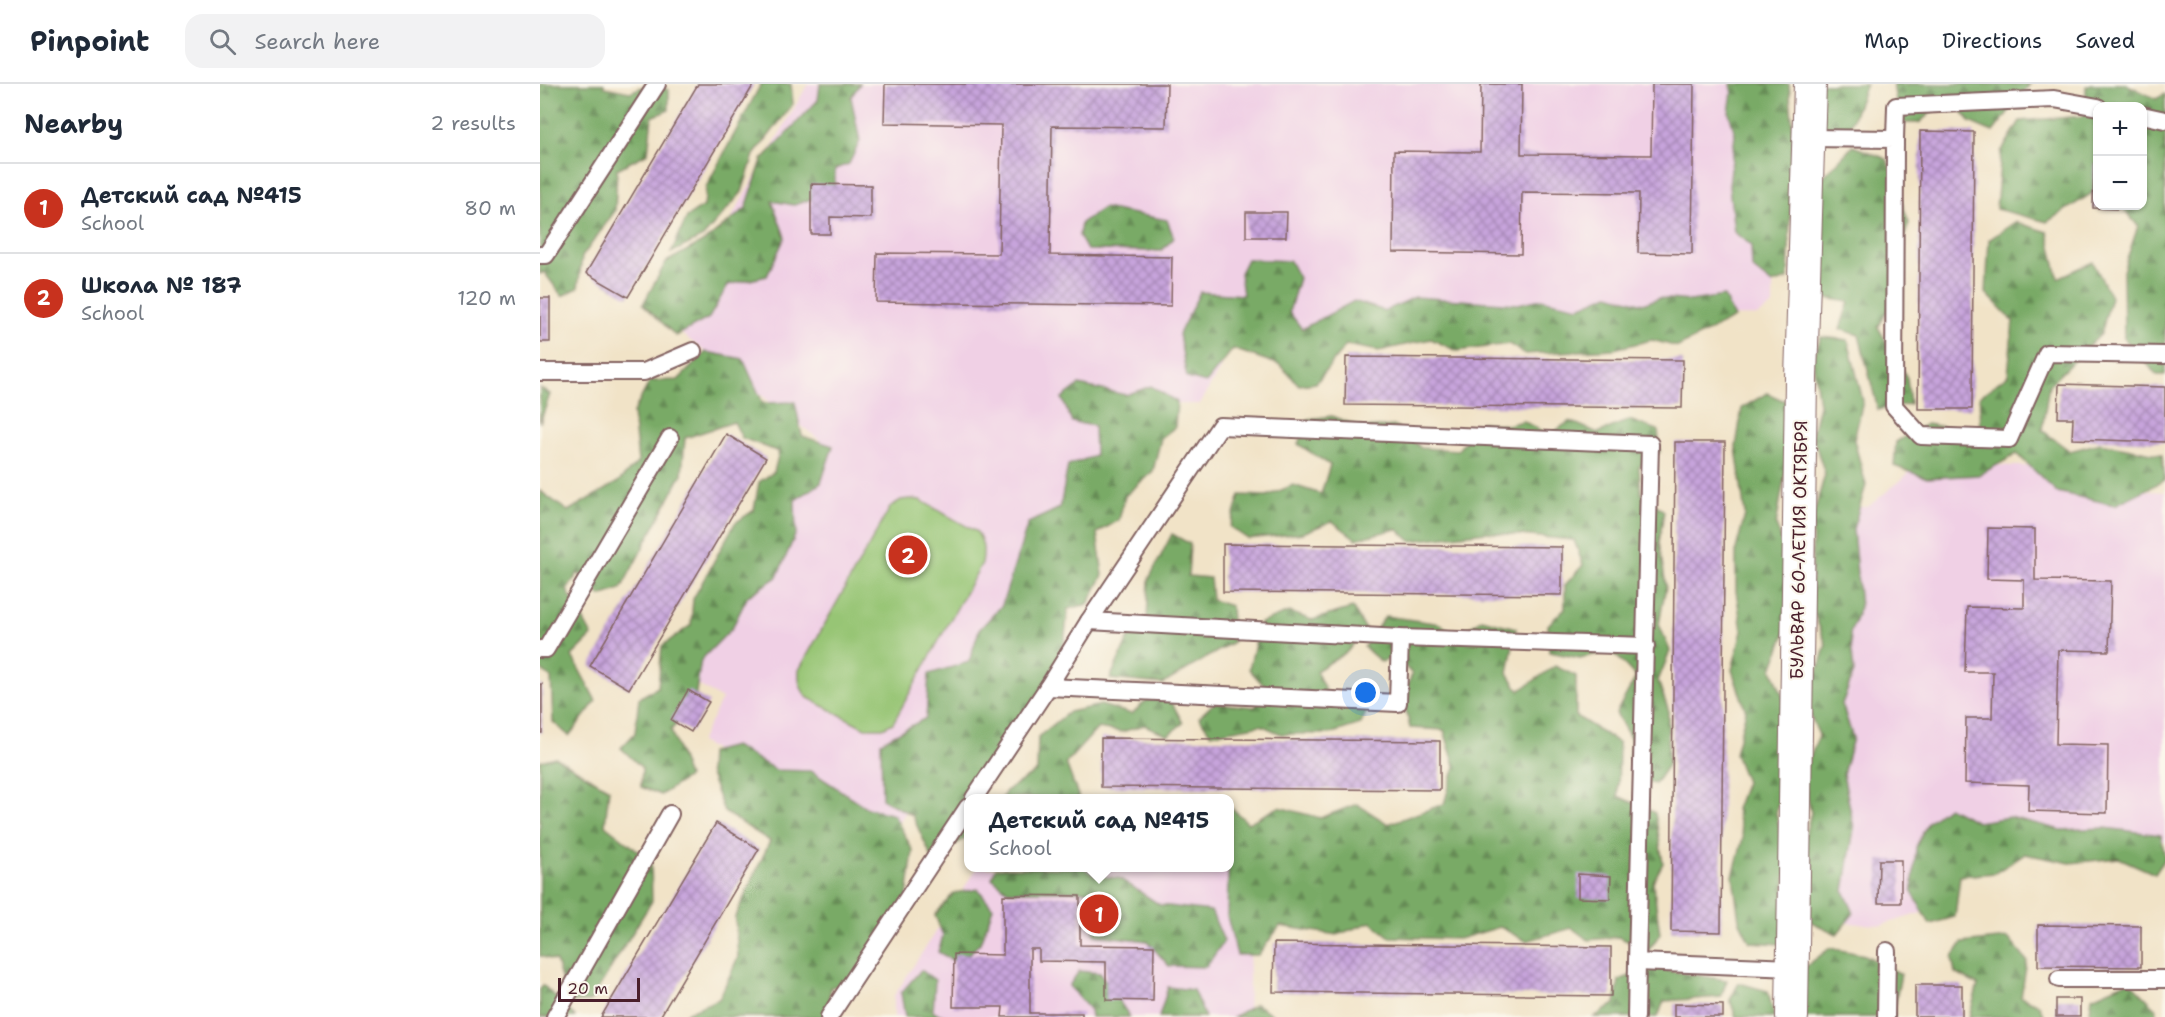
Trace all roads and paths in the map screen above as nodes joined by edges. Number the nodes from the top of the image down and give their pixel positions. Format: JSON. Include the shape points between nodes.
{"nodes":[{"id":1,"x":657,"y":84,"type":"edge"},
{"id":2,"x":1810,"y":84,"type":"edge"},
{"id":3,"x":2093,"y":106,"type":"edge"},
{"id":4,"x":2147,"y":117,"type":"edge"},
{"id":5,"x":2165,"y":120,"type":"edge"},
{"id":6,"x":1808,"y":138,"type":"junction"},
{"id":7,"x":1895,"y":139,"type":"junction"},
{"id":8,"x":540,"y":255,"type":"edge"},
{"id":9,"x":693,"y":351,"type":"dead end"},
{"id":10,"x":2165,"y":355,"type":"edge"},
{"id":11,"x":540,"y":372,"type":"edge"},
{"id":12,"x":670,"y":438,"type":"dead end"},
{"id":13,"x":1089,"y":621,"type":"junction"},
{"id":14,"x":1400,"y":638,"type":"junction"},
{"id":15,"x":1646,"y":646,"type":"junction"},
{"id":16,"x":540,"y":649,"type":"edge"},
{"id":17,"x":1048,"y":687,"type":"junction"},
{"id":18,"x":977,"y":794,"type":"edge"},
{"id":19,"x":670,"y":814,"type":"dead end"},
{"id":20,"x":964,"y":814,"type":"edge"},
{"id":21,"x":1887,"y":951,"type":"dead end"},
{"id":22,"x":1637,"y":962,"type":"junction"},
{"id":23,"x":1792,"y":968,"type":"junction"},
{"id":24,"x":2059,"y":979,"type":"dead end"},
{"id":25,"x":2165,"y":979,"type":"edge"},
{"id":26,"x":555,"y":1017,"type":"edge"},
{"id":27,"x":829,"y":1017,"type":"edge"},
{"id":28,"x":1636,"y":1017,"type":"edge"},
{"id":29,"x":1792,"y":1017,"type":"edge"},
{"id":30,"x":1886,"y":1017,"type":"edge"}],
"edges":[{"from":1,"to":8,"type":"lane","via":[[546,255]]},
{"from":2,"to":6,"type":"street","name":"БУЛЬВАР 60-ЛЕТИЯ ОКТЯБРЯ"},
{"from":3,"to":7,"type":"lane","via":[[2055,99],[1896,106]]},
{"from":4,"to":5,"type":"lane"},
{"from":6,"to":7,"type":"lane"},
{"from":6,"to":23,"type":"street","name":"БУЛЬВАР 60-ЛЕТИЯ ОКТЯБРЯ"},
{"from":7,"to":10,"type":"lane","via":[[1894,406],[1922,436],[2009,439],[2048,352]]},
{"from":9,"to":11,"type":"lane","via":[[644,372]]},
{"from":12,"to":16,"type":"lane","via":[[546,649]]},
{"from":13,"to":14,"type":"lane"},
{"from":13,"to":15,"type":"lane","via":[[1220,426],[1650,444]]},
{"from":13,"to":17,"type":"lane"},
{"from":14,"to":15,"type":"lane"},
{"from":14,"to":17,"type":"lane","via":[[1398,703]]},
{"from":15,"to":22,"type":"lane"},
{"from":17,"to":18,"type":"lane"},
{"from":19,"to":26,"type":"lane"},
{"from":20,"to":27,"type":"lane"},
{"from":21,"to":30,"type":"lane"},
{"from":22,"to":23,"type":"lane"},
{"from":22,"to":28,"type":"lane"},
{"from":23,"to":29,"type":"street","name":"БУЛЬВАР 60-ЛЕТИЯ ОКТЯБРЯ"},
{"from":24,"to":25,"type":"lane"}]}
